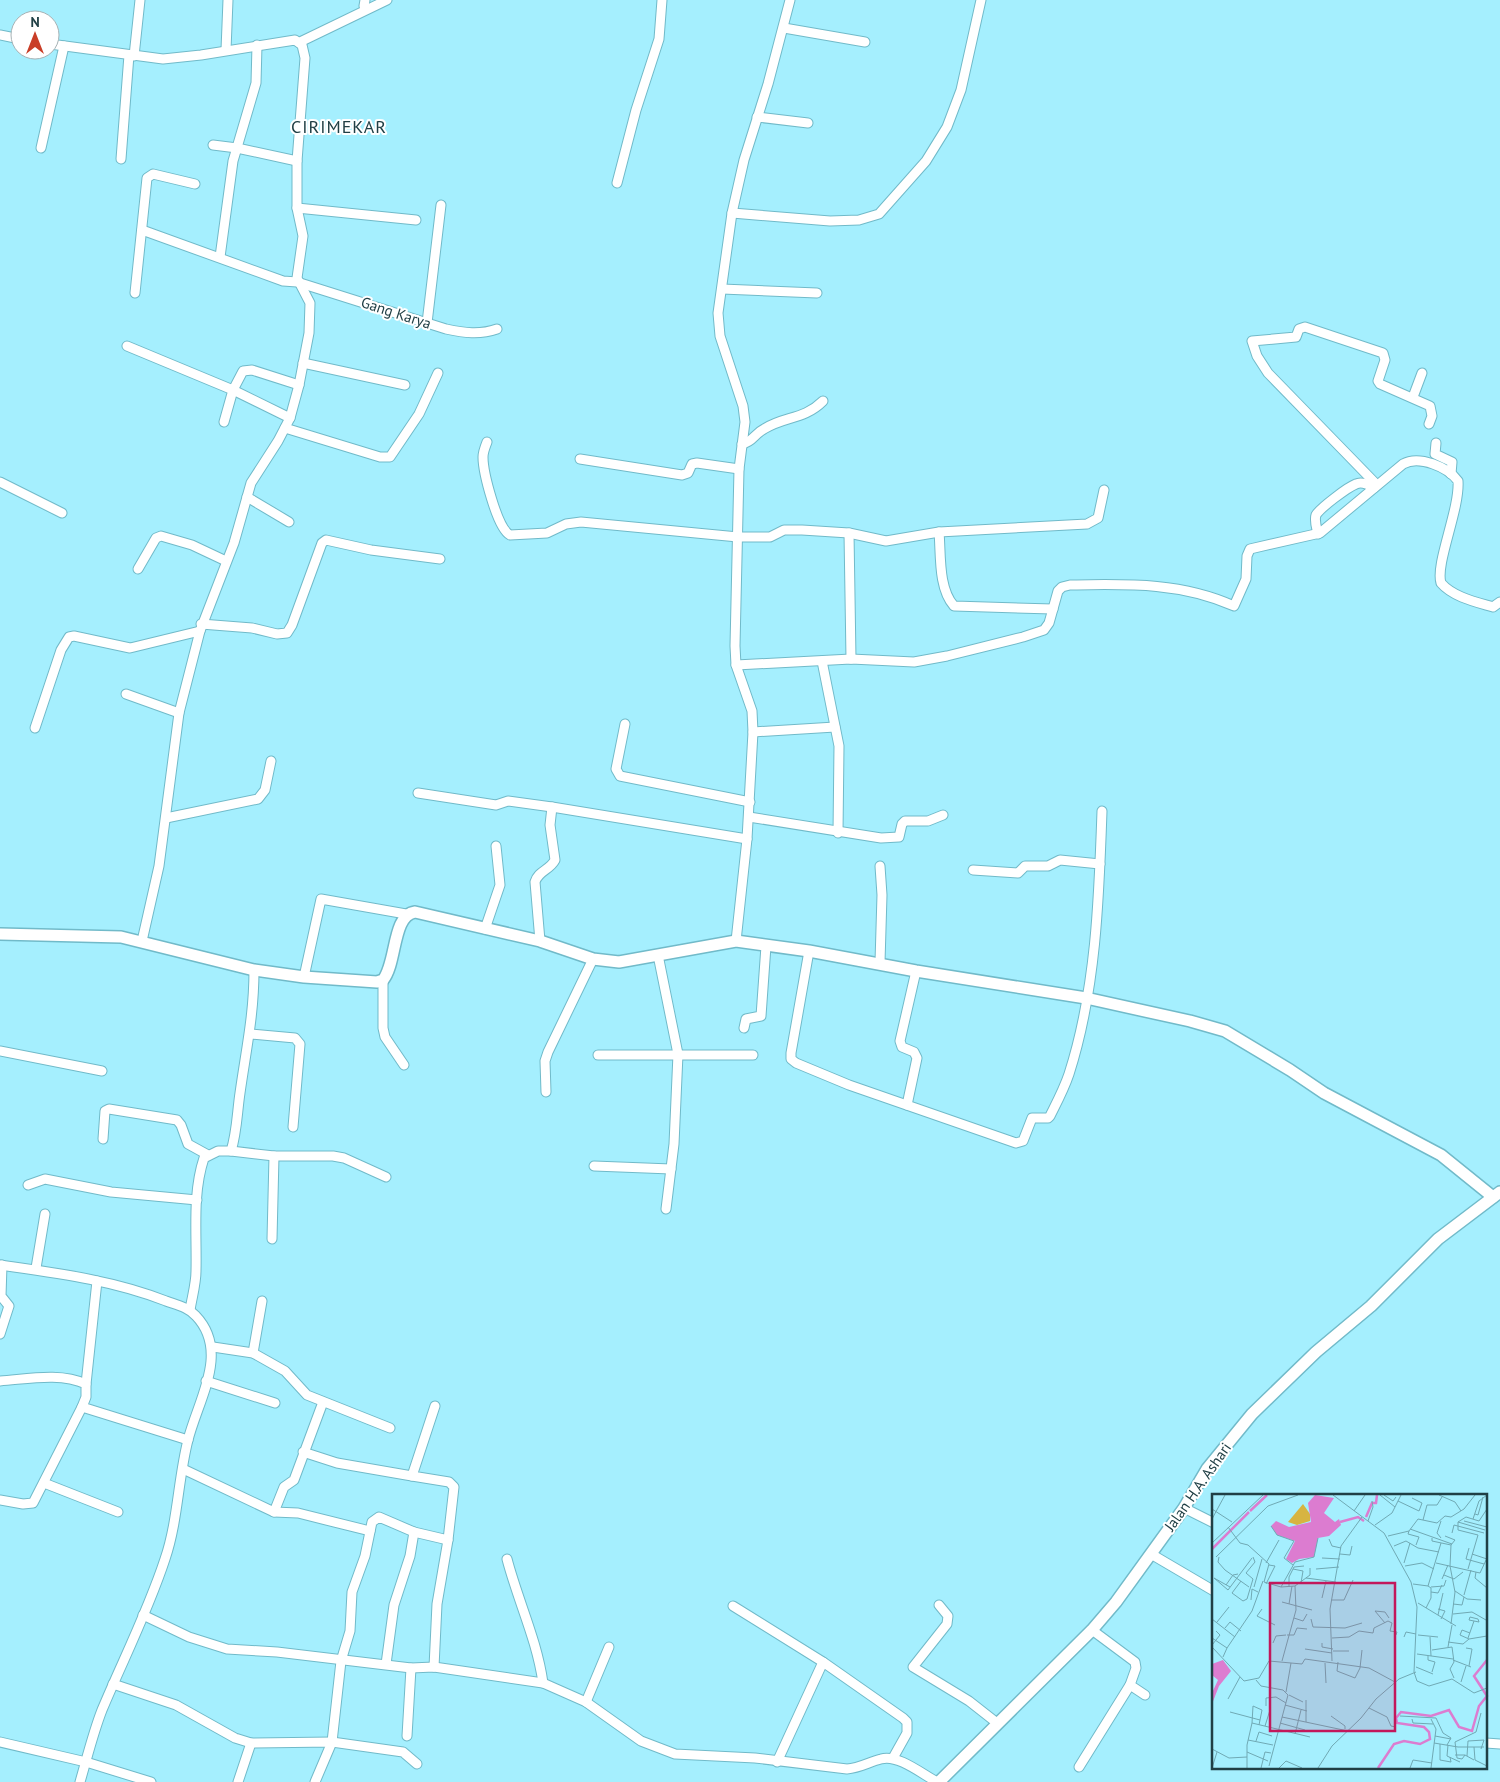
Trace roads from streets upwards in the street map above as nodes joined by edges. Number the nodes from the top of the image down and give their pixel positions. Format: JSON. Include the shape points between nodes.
{"nodes":[{"id":1,"x":140,"y":0,"type":"edge"},
{"id":2,"x":228,"y":0,"type":"edge"},
{"id":3,"x":387,"y":0,"type":"edge"},
{"id":4,"x":662,"y":0,"type":"edge"},
{"id":5,"x":790,"y":0,"type":"edge"},
{"id":6,"x":981,"y":0,"type":"edge"},
{"id":7,"x":784,"y":28,"type":"junction"},
{"id":8,"x":300,"y":42,"type":"junction"},
{"id":9,"x":865,"y":42,"type":"dead end"},
{"id":10,"x":60,"y":45,"type":"edge"},
{"id":11,"x":257,"y":45,"type":"junction"},
{"id":12,"x":64,"y":46,"type":"junction"},
{"id":13,"x":226,"y":50,"type":"junction"},
{"id":14,"x":132,"y":56,"type":"junction"},
{"id":15,"x":757,"y":117,"type":"junction"},
{"id":16,"x":808,"y":123,"type":"dead end"},
{"id":17,"x":213,"y":145,"type":"dead end"},
{"id":18,"x":41,"y":148,"type":"dead end"},
{"id":19,"x":237,"y":148,"type":"junction"},
{"id":20,"x":121,"y":159,"type":"dead end"},
{"id":21,"x":296,"y":161,"type":"junction"},
{"id":22,"x":195,"y":184,"type":"dead end"},
{"id":23,"x":617,"y":184,"type":"dead end"},
{"id":24,"x":440,"y":205,"type":"dead end"},
{"id":25,"x":297,"y":208,"type":"junction"},
{"id":26,"x":732,"y":213,"type":"junction"},
{"id":27,"x":416,"y":220,"type":"dead end"},
{"id":28,"x":142,"y":230,"type":"junction"},
{"id":29,"x":220,"y":257,"type":"junction"},
{"id":30,"x":298,"y":282,"type":"junction"},
{"id":31,"x":722,"y":288,"type":"junction"},
{"id":32,"x":135,"y":293,"type":"dead end"},
{"id":33,"x":817,"y":293,"type":"dead end"},
{"id":34,"x":426,"y":323,"type":"junction"},
{"id":35,"x":497,"y":329,"type":"dead end"},
{"id":36,"x":127,"y":346,"type":"dead end"},
{"id":37,"x":303,"y":363,"type":"junction"},
{"id":38,"x":438,"y":373,"type":"dead end"},
{"id":39,"x":1422,"y":373,"type":"dead end"},
{"id":40,"x":299,"y":385,"type":"junction"},
{"id":41,"x":405,"y":385,"type":"dead end"},
{"id":42,"x":233,"y":390,"type":"junction"},
{"id":43,"x":1413,"y":397,"type":"junction"},
{"id":44,"x":823,"y":401,"type":"dead end"},
{"id":45,"x":290,"y":418,"type":"junction"},
{"id":46,"x":224,"y":422,"type":"dead end"},
{"id":47,"x":1429,"y":424,"type":"dead end"},
{"id":48,"x":285,"y":428,"type":"junction"},
{"id":49,"x":487,"y":442,"type":"dead end"},
{"id":50,"x":1436,"y":443,"type":"dead end"},
{"id":51,"x":742,"y":444,"type":"junction"},
{"id":52,"x":580,"y":459,"type":"dead end"},
{"id":53,"x":739,"y":469,"type":"junction"},
{"id":54,"x":1451,"y":474,"type":"junction"},
{"id":55,"x":0,"y":482,"type":"edge"},
{"id":56,"x":1376,"y":487,"type":"junction"},
{"id":57,"x":1104,"y":490,"type":"dead end"},
{"id":58,"x":246,"y":497,"type":"junction"},
{"id":59,"x":62,"y":513,"type":"dead end"},
{"id":60,"x":289,"y":522,"type":"dead end"},
{"id":61,"x":939,"y":532,"type":"junction"},
{"id":62,"x":849,"y":533,"type":"junction"},
{"id":63,"x":1318,"y":534,"type":"junction"},
{"id":64,"x":738,"y":538,"type":"junction"},
{"id":65,"x":440,"y":559,"type":"dead end"},
{"id":66,"x":226,"y":561,"type":"junction"},
{"id":67,"x":138,"y":569,"type":"dead end"},
{"id":68,"x":1500,"y":602,"type":"edge"},
{"id":69,"x":1052,"y":609,"type":"junction"},
{"id":70,"x":201,"y":627,"type":"junction"},
{"id":71,"x":851,"y":659,"type":"junction"},
{"id":72,"x":822,"y":661,"type":"junction"},
{"id":73,"x":736,"y":665,"type":"junction"},
{"id":74,"x":126,"y":694,"type":"dead end"},
{"id":75,"x":179,"y":713,"type":"junction"},
{"id":76,"x":626,"y":724,"type":"dead end"},
{"id":77,"x":835,"y":726,"type":"junction"},
{"id":78,"x":35,"y":728,"type":"dead end"},
{"id":79,"x":753,"y":732,"type":"junction"},
{"id":80,"x":271,"y":761,"type":"dead end"},
{"id":81,"x":418,"y":793,"type":"dead end"},
{"id":82,"x":750,"y":802,"type":"junction"},
{"id":83,"x":552,"y":807,"type":"junction"},
{"id":84,"x":1102,"y":811,"type":"dead end"},
{"id":85,"x":943,"y":815,"type":"dead end"},
{"id":86,"x":749,"y":817,"type":"junction"},
{"id":87,"x":166,"y":818,"type":"junction"},
{"id":88,"x":838,"y":832,"type":"junction"},
{"id":89,"x":747,"y":839,"type":"junction"},
{"id":90,"x":496,"y":846,"type":"dead end"},
{"id":91,"x":1100,"y":864,"type":"junction"},
{"id":92,"x":880,"y":866,"type":"dead end"},
{"id":93,"x":973,"y":870,"type":"dead end"},
{"id":94,"x":406,"y":914,"type":"junction"},
{"id":95,"x":485,"y":929,"type":"junction"},
{"id":96,"x":0,"y":934,"type":"edge"},
{"id":97,"x":142,"y":941,"type":"junction"},
{"id":98,"x":540,"y":941,"type":"junction"},
{"id":99,"x":736,"y":941,"type":"junction"},
{"id":100,"x":766,"y":946,"type":"junction"},
{"id":101,"x":809,"y":951,"type":"junction"},
{"id":102,"x":658,"y":955,"type":"junction"},
{"id":103,"x":593,"y":959,"type":"junction"},
{"id":104,"x":880,"y":962,"type":"junction"},
{"id":105,"x":254,"y":970,"type":"junction"},
{"id":106,"x":916,"y":971,"type":"junction"},
{"id":107,"x":304,"y":977,"type":"junction"},
{"id":108,"x":383,"y":980,"type":"junction"},
{"id":109,"x":1086,"y":998,"type":"junction"},
{"id":110,"x":744,"y":1028,"type":"dead end"},
{"id":111,"x":251,"y":1034,"type":"junction"},
{"id":112,"x":0,"y":1051,"type":"edge"},
{"id":113,"x":678,"y":1054,"type":"junction"},
{"id":114,"x":598,"y":1055,"type":"dead end"},
{"id":115,"x":753,"y":1055,"type":"dead end"},
{"id":116,"x":404,"y":1065,"type":"dead end"},
{"id":117,"x":102,"y":1071,"type":"dead end"},
{"id":118,"x":546,"y":1092,"type":"dead end"},
{"id":119,"x":907,"y":1105,"type":"junction"},
{"id":120,"x":293,"y":1127,"type":"dead end"},
{"id":121,"x":103,"y":1138,"type":"dead end"},
{"id":122,"x":231,"y":1151,"type":"junction"},
{"id":123,"x":208,"y":1155,"type":"junction"},
{"id":124,"x":274,"y":1156,"type":"junction"},
{"id":125,"x":594,"y":1166,"type":"dead end"},
{"id":126,"x":671,"y":1169,"type":"junction"},
{"id":127,"x":386,"y":1177,"type":"dead end"},
{"id":128,"x":28,"y":1185,"type":"dead end"},
{"id":129,"x":1496,"y":1194,"type":"edge"},
{"id":130,"x":197,"y":1200,"type":"junction"},
{"id":131,"x":666,"y":1209,"type":"dead end"},
{"id":132,"x":45,"y":1214,"type":"dead end"},
{"id":133,"x":272,"y":1239,"type":"dead end"},
{"id":134,"x":1,"y":1265,"type":"edge"},
{"id":135,"x":36,"y":1268,"type":"junction"},
{"id":136,"x":97,"y":1281,"type":"junction"},
{"id":137,"x":262,"y":1301,"type":"dead end"},
{"id":138,"x":190,"y":1310,"type":"junction"},
{"id":139,"x":0,"y":1334,"type":"edge"},
{"id":140,"x":213,"y":1347,"type":"junction"},
{"id":141,"x":253,"y":1353,"type":"junction"},
{"id":142,"x":0,"y":1381,"type":"edge"},
{"id":143,"x":206,"y":1381,"type":"junction"},
{"id":144,"x":86,"y":1384,"type":"junction"},
{"id":145,"x":323,"y":1402,"type":"junction"},
{"id":146,"x":275,"y":1403,"type":"dead end"},
{"id":147,"x":435,"y":1406,"type":"dead end"},
{"id":148,"x":82,"y":1407,"type":"junction"},
{"id":149,"x":390,"y":1428,"type":"dead end"},
{"id":150,"x":188,"y":1440,"type":"junction"},
{"id":151,"x":304,"y":1452,"type":"junction"},
{"id":152,"x":183,"y":1469,"type":"junction"},
{"id":153,"x":412,"y":1476,"type":"junction"},
{"id":154,"x":44,"y":1482,"type":"junction"},
{"id":155,"x":0,"y":1500,"type":"edge"},
{"id":156,"x":1184,"y":1508,"type":"junction"},
{"id":157,"x":118,"y":1512,"type":"dead end"},
{"id":158,"x":274,"y":1512,"type":"junction"},
{"id":159,"x":1212,"y":1522,"type":"edge"},
{"id":160,"x":370,"y":1531,"type":"junction"},
{"id":161,"x":414,"y":1532,"type":"junction"},
{"id":162,"x":448,"y":1540,"type":"junction"},
{"id":163,"x":1151,"y":1554,"type":"junction"},
{"id":164,"x":507,"y":1559,"type":"dead end"},
{"id":165,"x":1212,"y":1591,"type":"edge"},
{"id":166,"x":939,"y":1605,"type":"dead end"},
{"id":167,"x":733,"y":1606,"type":"dead end"},
{"id":168,"x":143,"y":1615,"type":"junction"},
{"id":169,"x":1092,"y":1630,"type":"junction"},
{"id":170,"x":609,"y":1647,"type":"dead end"},
{"id":171,"x":341,"y":1661,"type":"junction"},
{"id":172,"x":823,"y":1662,"type":"junction"},
{"id":173,"x":386,"y":1664,"type":"junction"},
{"id":174,"x":434,"y":1667,"type":"junction"},
{"id":175,"x":411,"y":1668,"type":"junction"},
{"id":176,"x":543,"y":1682,"type":"junction"},
{"id":177,"x":114,"y":1684,"type":"junction"},
{"id":178,"x":1130,"y":1684,"type":"junction"},
{"id":179,"x":1145,"y":1695,"type":"dead end"},
{"id":180,"x":586,"y":1702,"type":"junction"},
{"id":181,"x":997,"y":1723,"type":"junction"},
{"id":182,"x":407,"y":1736,"type":"dead end"},
{"id":183,"x":0,"y":1742,"type":"edge"},
{"id":184,"x":332,"y":1742,"type":"junction"},
{"id":185,"x":251,"y":1743,"type":"junction"},
{"id":186,"x":893,"y":1758,"type":"junction"},
{"id":187,"x":86,"y":1762,"type":"junction"},
{"id":188,"x":777,"y":1762,"type":"junction"},
{"id":189,"x":417,"y":1764,"type":"dead end"},
{"id":190,"x":1079,"y":1767,"type":"dead end"},
{"id":191,"x":80,"y":1782,"type":"edge"},
{"id":192,"x":152,"y":1782,"type":"edge"},
{"id":193,"x":238,"y":1782,"type":"edge"},
{"id":194,"x":315,"y":1782,"type":"edge"},
{"id":195,"x":938,"y":1782,"type":"edge"}],
"edges":[{"from":1,"to":14,"type":"street"},
{"from":2,"to":13,"type":"street"},
{"from":3,"to":8,"type":"street"},
{"from":4,"to":23,"type":"street","via":[[659,39]]},
{"from":5,"to":7,"type":"street"},
{"from":6,"to":26,"type":"street","via":[[960,90],[947,127],[926,161],[879,214],[859,220],[830,221]]},
{"from":7,"to":9,"type":"street"},
{"from":7,"to":15,"type":"street"},
{"from":8,"to":11,"type":"street"},
{"from":8,"to":21,"type":"street","via":[[306,58]]},
{"from":10,"to":12,"type":"street"},
{"from":11,"to":13,"type":"street"},
{"from":11,"to":19,"type":"street","via":[[256,83]]},
{"from":12,"to":14,"type":"street"},
{"from":12,"to":18,"type":"street"},
{"from":13,"to":14,"type":"street","via":[[183,58]]},
{"from":14,"to":20,"type":"street"},
{"from":15,"to":16,"type":"street"},
{"from":15,"to":26,"type":"street"},
{"from":17,"to":19,"type":"street"},
{"from":19,"to":21,"type":"street"},
{"from":19,"to":29,"type":"street","via":[[227,190]]},
{"from":21,"to":25,"type":"street"},
{"from":22,"to":28,"type":"street","via":[[152,174],[148,176]]},
{"from":24,"to":34,"type":"street"},
{"from":25,"to":27,"type":"street"},
{"from":25,"to":30,"type":"street","via":[[304,236],[296,275]]},
{"from":26,"to":31,"type":"street"},
{"from":28,"to":29,"type":"street","name":"Gang Karya"},
{"from":28,"to":32,"type":"street"},
{"from":29,"to":30,"type":"street","name":"Gang Karya","via":[[283,281]]},
{"from":30,"to":34,"type":"street","name":"Gang Karya"},
{"from":30,"to":37,"type":"street","via":[[311,313]]},
{"from":31,"to":33,"type":"street"},
{"from":31,"to":51,"type":"street","via":[[718,324],[743,406]]},
{"from":34,"to":35,"type":"street","name":"Gang Karya","via":[[463,332]]},
{"from":36,"to":42,"type":"street"},
{"from":37,"to":40,"type":"street"},
{"from":37,"to":41,"type":"street"},
{"from":38,"to":48,"type":"street","via":[[419,414],[390,457],[380,457]]},
{"from":39,"to":43,"type":"street"},
{"from":40,"to":42,"type":"street","via":[[246,370],[239,374]]},
{"from":40,"to":45,"type":"street"},
{"from":42,"to":45,"type":"street"},
{"from":42,"to":46,"type":"street"},
{"from":43,"to":47,"type":"street","via":[[1430,406],[1432,416]]},
{"from":43,"to":56,"type":"street","via":[[1378,382],[1385,355],[1368,347],[1305,327],[1299,328],[1296,336],[1252,341],[1257,356],[1273,378]]},
{"from":44,"to":51,"type":"street","via":[[810,412],[765,428],[752,441]]},
{"from":45,"to":48,"type":"street"},
{"from":48,"to":58,"type":"street","via":[[254,476]]},
{"from":49,"to":64,"type":"street","via":[[483,458],[491,494],[501,526],[510,534],[547,533],[566,524],[581,522]]},
{"from":50,"to":54,"type":"street","via":[[1435,454],[1452,462]]},
{"from":51,"to":53,"type":"street"},
{"from":52,"to":53,"type":"street","via":[[682,475],[697,463]]},
{"from":53,"to":64,"type":"street"},
{"from":54,"to":56,"type":"street","via":[[1431,464],[1411,460]]},
{"from":54,"to":68,"type":"street","via":[[1458,481],[1459,489],[1440,574],[1441,584],[1457,594],[1493,607]]},
{"from":55,"to":59,"type":"street"},
{"from":56,"to":63,"type":"street"},
{"from":56,"to":63,"type":"street","via":[[1356,484],[1325,506],[1315,519]]},
{"from":57,"to":61,"type":"street","via":[[1099,515],[1091,523]]},
{"from":58,"to":60,"type":"street"},
{"from":58,"to":66,"type":"street"},
{"from":61,"to":62,"type":"street","via":[[886,541]]},
{"from":61,"to":69,"type":"street","via":[[943,580],[954,606]]},
{"from":62,"to":64,"type":"street","via":[[786,530],[771,537]]},
{"from":62,"to":71,"type":"street"},
{"from":63,"to":69,"type":"street","via":[[1250,549],[1246,579],[1234,606],[1198,592],[1146,584],[1070,585],[1058,591]]},
{"from":64,"to":73,"type":"street"},
{"from":65,"to":70,"type":"street","via":[[326,540],[322,543],[287,634],[239,626]]},
{"from":66,"to":67,"type":"street","via":[[192,545],[161,536],[156,538]]},
{"from":66,"to":70,"type":"street"},
{"from":69,"to":71,"type":"street","via":[[1050,623],[1044,630],[1023,638],[914,662]]},
{"from":70,"to":75,"type":"street"},
{"from":70,"to":78,"type":"street","via":[[130,648],[74,636],[69,638]]},
{"from":71,"to":72,"type":"street"},
{"from":72,"to":73,"type":"street"},
{"from":72,"to":77,"type":"street"},
{"from":73,"to":79,"type":"street","via":[[752,711]]},
{"from":74,"to":75,"type":"street"},
{"from":75,"to":87,"type":"street"},
{"from":76,"to":82,"type":"street","via":[[616,769],[620,776]]},
{"from":77,"to":79,"type":"street"},
{"from":77,"to":88,"type":"street","via":[[840,768]]},
{"from":79,"to":82,"type":"street"},
{"from":80,"to":87,"type":"street","via":[[265,790],[258,799]]},
{"from":81,"to":83,"type":"street","via":[[496,805],[508,801]]},
{"from":82,"to":86,"type":"street"},
{"from":83,"to":89,"type":"street"},
{"from":83,"to":98,"type":"street","via":[[550,825],[555,860],[537,875],[535,882]]},
{"from":84,"to":91,"type":"street"},
{"from":85,"to":88,"type":"street","via":[[928,821],[905,821],[900,835],[896,837]]},
{"from":86,"to":88,"type":"street"},
{"from":86,"to":89,"type":"street"},
{"from":87,"to":97,"type":"street","via":[[160,866]]},
{"from":89,"to":99,"type":"street"},
{"from":90,"to":95,"type":"street","via":[[500,885]]},
{"from":91,"to":93,"type":"street","via":[[1060,860],[1048,866],[1025,866],[1018,873]]},
{"from":91,"to":109,"type":"street"},
{"from":92,"to":104,"type":"street"},
{"from":94,"to":95,"type":"street","via":[[422,912]]},
{"from":94,"to":107,"type":"street","via":[[321,899]]},
{"from":94,"to":108,"type":"street","via":[[401,922],[390,968]]},
{"from":95,"to":98,"type":"street"},
{"from":96,"to":97,"type":"street","via":[[102,936]]},
{"from":97,"to":105,"type":"street","via":[[182,954]]},
{"from":98,"to":103,"type":"street"},
{"from":99,"to":100,"type":"street"},
{"from":99,"to":102,"type":"street"},
{"from":100,"to":101,"type":"street"},
{"from":100,"to":110,"type":"street","via":[[761,1016],[746,1019]]},
{"from":101,"to":104,"type":"street"},
{"from":101,"to":119,"type":"street","via":[[791,1059]]},
{"from":102,"to":103,"type":"street","via":[[619,962]]},
{"from":102,"to":113,"type":"street"},
{"from":103,"to":118,"type":"street","via":[[548,1052],[545,1061]]},
{"from":104,"to":106,"type":"street"},
{"from":105,"to":107,"type":"street"},
{"from":105,"to":111,"type":"street"},
{"from":106,"to":109,"type":"street"},
{"from":106,"to":119,"type":"street","via":[[900,1041],[902,1047],[914,1052],[917,1058]]},
{"from":107,"to":108,"type":"street"},
{"from":108,"to":116,"type":"street","via":[[385,1037]]},
{"from":109,"to":119,"type":"street","via":[[1069,1076],[1050,1117],[1032,1118],[1023,1141],[1016,1143]]},
{"from":109,"to":129,"type":"street","via":[[1225,1031],[1330,1097],[1441,1155]]},
{"from":111,"to":120,"type":"street","via":[[296,1038],[300,1044]]},
{"from":111,"to":122,"type":"street"},
{"from":112,"to":117,"type":"street"},
{"from":113,"to":114,"type":"street"},
{"from":113,"to":115,"type":"street"},
{"from":113,"to":126,"type":"street"},
{"from":121,"to":123,"type":"street","via":[[105,1111],[109,1109],[177,1120],[188,1144]]},
{"from":122,"to":123,"type":"street"},
{"from":122,"to":124,"type":"street"},
{"from":123,"to":130,"type":"street","via":[[203,1162]]},
{"from":124,"to":127,"type":"street","via":[[344,1158]]},
{"from":124,"to":133,"type":"street"},
{"from":125,"to":126,"type":"street"},
{"from":126,"to":131,"type":"street"},
{"from":128,"to":130,"type":"street","via":[[45,1179],[111,1192]]},
{"from":129,"to":156,"type":"street","name":"Jalan H.A. Ashari","via":[[1438,1239],[1371,1306],[1269,1397],[1207,1469]]},
{"from":130,"to":138,"type":"street","via":[[194,1230],[196,1273]]},
{"from":132,"to":135,"type":"street"},
{"from":134,"to":135,"type":"street"},
{"from":134,"to":139,"type":"street","via":[[1,1296],[8,1303],[8,1310]]},
{"from":135,"to":136,"type":"street"},
{"from":136,"to":138,"type":"street","via":[[129,1288]]},
{"from":136,"to":144,"type":"street"},
{"from":137,"to":141,"type":"street"},
{"from":138,"to":140,"type":"street","via":[[198,1318]]},
{"from":140,"to":141,"type":"street"},
{"from":140,"to":143,"type":"street"},
{"from":141,"to":145,"type":"street","via":[[276,1364],[302,1392]]},
{"from":142,"to":144,"type":"street","via":[[71,1378]]},
{"from":143,"to":146,"type":"street"},
{"from":143,"to":150,"type":"street"},
{"from":144,"to":148,"type":"street"},
{"from":145,"to":149,"type":"street"},
{"from":145,"to":151,"type":"street"},
{"from":147,"to":153,"type":"street"},
{"from":148,"to":150,"type":"street"},
{"from":148,"to":154,"type":"street"},
{"from":150,"to":152,"type":"street"},
{"from":151,"to":153,"type":"street","via":[[336,1463]]},
{"from":151,"to":158,"type":"street","via":[[294,1480],[284,1487]]},
{"from":152,"to":158,"type":"street"},
{"from":152,"to":168,"type":"street","via":[[167,1552]]},
{"from":153,"to":162,"type":"street","via":[[449,1482],[454,1487]]},
{"from":154,"to":155,"type":"street","via":[[33,1503]]},
{"from":154,"to":157,"type":"street"},
{"from":156,"to":159,"type":"street"},
{"from":156,"to":163,"type":"street","name":"Jalan H.A. Ashari"},
{"from":158,"to":160,"type":"street","via":[[307,1514]]},
{"from":160,"to":161,"type":"street","via":[[374,1518],[379,1517]]},
{"from":160,"to":171,"type":"street","via":[[365,1556],[352,1590],[350,1631]]},
{"from":161,"to":162,"type":"street"},
{"from":161,"to":173,"type":"street","via":[[394,1605]]},
{"from":162,"to":174,"type":"street","via":[[438,1604]]},
{"from":163,"to":165,"type":"street"},
{"from":163,"to":169,"type":"street","name":"Jalan H.A. Ashari"},
{"from":164,"to":176,"type":"street","via":[[534,1640]]},
{"from":166,"to":181,"type":"street","via":[[948,1616],[947,1624],[913,1667]]},
{"from":167,"to":172,"type":"street"},
{"from":168,"to":171,"type":"street","via":[[213,1646]]},
{"from":168,"to":177,"type":"street"},
{"from":169,"to":178,"type":"street","via":[[1135,1662]]},
{"from":169,"to":181,"type":"street","name":"Jalan H.A. Ashari"},
{"from":170,"to":180,"type":"street"},
{"from":171,"to":173,"type":"street"},
{"from":171,"to":184,"type":"street"},
{"from":172,"to":186,"type":"street","via":[[908,1722],[907,1733]]},
{"from":172,"to":188,"type":"street"},
{"from":173,"to":175,"type":"street"},
{"from":174,"to":175,"type":"street"},
{"from":174,"to":176,"type":"street"},
{"from":175,"to":182,"type":"street"},
{"from":176,"to":180,"type":"street"},
{"from":177,"to":185,"type":"street","via":[[176,1705],[235,1738]]},
{"from":177,"to":187,"type":"street","via":[[101,1712]]},
{"from":178,"to":179,"type":"street"},
{"from":178,"to":190,"type":"street"},
{"from":180,"to":188,"type":"street","via":[[629,1734],[676,1754]]},
{"from":181,"to":195,"type":"street","name":"Jalan H.A. Ashari"},
{"from":183,"to":187,"type":"street"},
{"from":184,"to":185,"type":"street"},
{"from":184,"to":189,"type":"street","via":[[403,1752]]},
{"from":184,"to":194,"type":"street"},
{"from":185,"to":193,"type":"street"},
{"from":186,"to":188,"type":"street","via":[[882,1758],[859,1768],[847,1769]]},
{"from":186,"to":195,"type":"street"},
{"from":187,"to":191,"type":"street"},
{"from":187,"to":192,"type":"street"}]}
